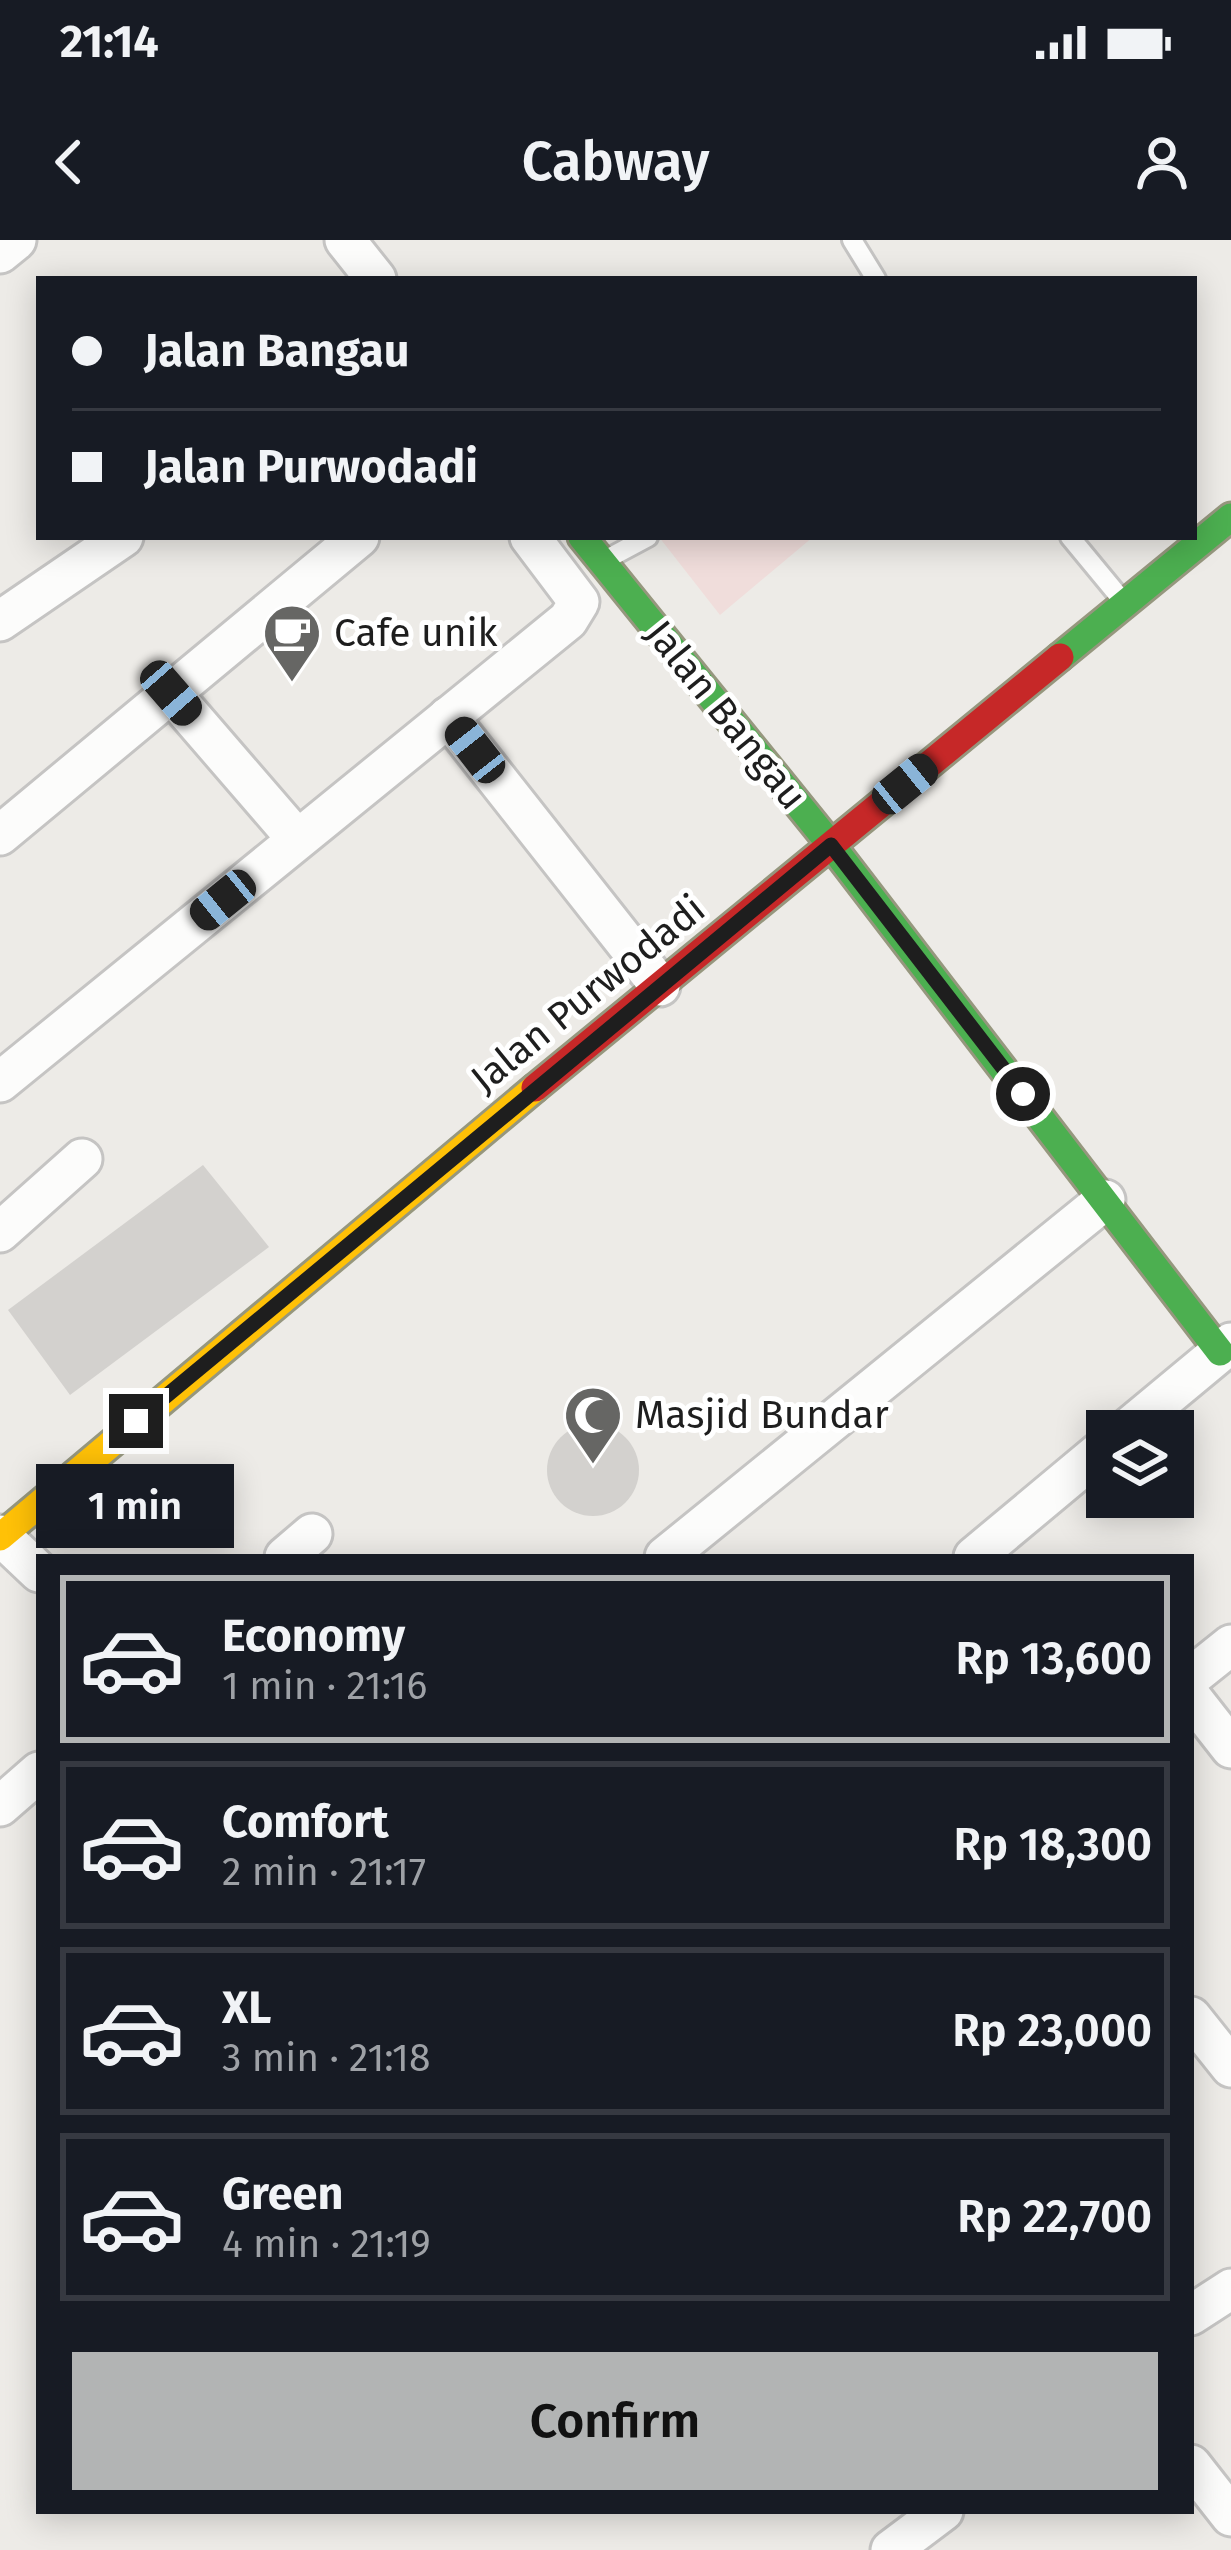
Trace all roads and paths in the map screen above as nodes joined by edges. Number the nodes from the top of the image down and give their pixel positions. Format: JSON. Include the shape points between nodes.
{"nodes":[{"id":1,"x":16,"y":240,"type":"edge"},
{"id":2,"x":345,"y":240,"type":"edge"},
{"id":3,"x":852,"y":240,"type":"edge"},
{"id":4,"x":0,"y":253,"type":"edge"},
{"id":5,"x":374,"y":276,"type":"edge"},
{"id":6,"x":874,"y":276,"type":"edge"},
{"id":7,"x":1231,"y":517,"type":"edge"},
{"id":8,"x":119,"y":540,"type":"edge"},
{"id":9,"x":355,"y":540,"type":"edge"},
{"id":10,"x":532,"y":540,"type":"edge"},
{"id":11,"x":584,"y":540,"type":"edge"},
{"id":12,"x":642,"y":540,"type":"edge"},
{"id":13,"x":1072,"y":540,"type":"edge"},
{"id":14,"x":602,"y":561,"type":"junction"},
{"id":15,"x":1125,"y":604,"type":"junction"},
{"id":16,"x":0,"y":621,"type":"edge"},
{"id":17,"x":171,"y":693,"type":"junction"},
{"id":18,"x":448,"y":717,"type":"junction"},
{"id":19,"x":0,"y":835,"type":"edge"},
{"id":20,"x":297,"y":839,"type":"junction"},
{"id":21,"x":831,"y":845,"type":"junction"},
{"id":22,"x":660,"y":986,"type":"junction"},
{"id":23,"x":0,"y":1082,"type":"edge"},
{"id":24,"x":82,"y":1160,"type":"dead end"},
{"id":25,"x":1105,"y":1200,"type":"junction"},
{"id":26,"x":0,"y":1232,"type":"edge"},
{"id":27,"x":1225,"y":1347,"type":"edge"},
{"id":28,"x":1149,"y":1410,"type":"edge"},
{"id":29,"x":1086,"y":1464,"type":"edge"},
{"id":30,"x":0,"y":1536,"type":"edge"},
{"id":31,"x":669,"y":1554,"type":"edge"},
{"id":32,"x":978,"y":1554,"type":"edge"},
{"id":33,"x":36,"y":1569,"type":"edge"},
{"id":34,"x":1231,"y":1645,"type":"edge"},
{"id":35,"x":1194,"y":1675,"type":"edge"},
{"id":36,"x":1194,"y":1701,"type":"edge"},
{"id":37,"x":1231,"y":1748,"type":"edge"},
{"id":38,"x":36,"y":1775,"type":"edge"},
{"id":39,"x":0,"y":1806,"type":"edge"},
{"id":40,"x":1194,"y":2022,"type":"edge"},
{"id":41,"x":1231,"y":2067,"type":"edge"},
{"id":42,"x":1231,"y":2289,"type":"edge"},
{"id":43,"x":1194,"y":2313,"type":"edge"},
{"id":44,"x":1194,"y":2469,"type":"edge"},
{"id":45,"x":939,"y":2514,"type":"edge"},
{"id":46,"x":1231,"y":2516,"type":"edge"},
{"id":47,"x":891,"y":2550,"type":"edge"}],
"edges":[{"from":1,"to":4,"type":"street"},
{"from":2,"to":5,"type":"street"},
{"from":3,"to":6,"type":"lane"},
{"from":7,"to":15,"type":"street","name":"Jalan Purwodadi"},
{"from":8,"to":16,"type":"street"},
{"from":9,"to":17,"type":"street"},
{"from":10,"to":18,"type":"street","via":[[579,602],[568,620]]},
{"from":11,"to":14,"type":"street","name":"Jalan Bangau"},
{"from":12,"to":14,"type":"lane"},
{"from":13,"to":15,"type":"lane"},
{"from":14,"to":21,"type":"street","name":"Jalan Bangau"},
{"from":15,"to":21,"type":"street","name":"Jalan Purwodadi"},
{"from":17,"to":19,"type":"street"},
{"from":17,"to":20,"type":"street"},
{"from":18,"to":20,"type":"street"},
{"from":18,"to":22,"type":"street"},
{"from":20,"to":23,"type":"street"},
{"from":21,"to":22,"type":"street","name":"Jalan Purwodadi"},
{"from":21,"to":25,"type":"street","name":"Jalan Bangau"},
{"from":22,"to":30,"type":"street","name":"Jalan Purwodadi"},
{"from":24,"to":26,"type":"street"},
{"from":25,"to":27,"type":"street","name":"Jalan Bangau"},
{"from":25,"to":31,"type":"street"},
{"from":27,"to":28,"type":"street"},
{"from":29,"to":32,"type":"street"},
{"from":30,"to":33,"type":"street"},
{"from":34,"to":35,"type":"street"},
{"from":36,"to":37,"type":"street"},
{"from":38,"to":39,"type":"street"},
{"from":40,"to":41,"type":"street"},
{"from":42,"to":43,"type":"street"},
{"from":44,"to":46,"type":"street"},
{"from":45,"to":47,"type":"street"}]}
